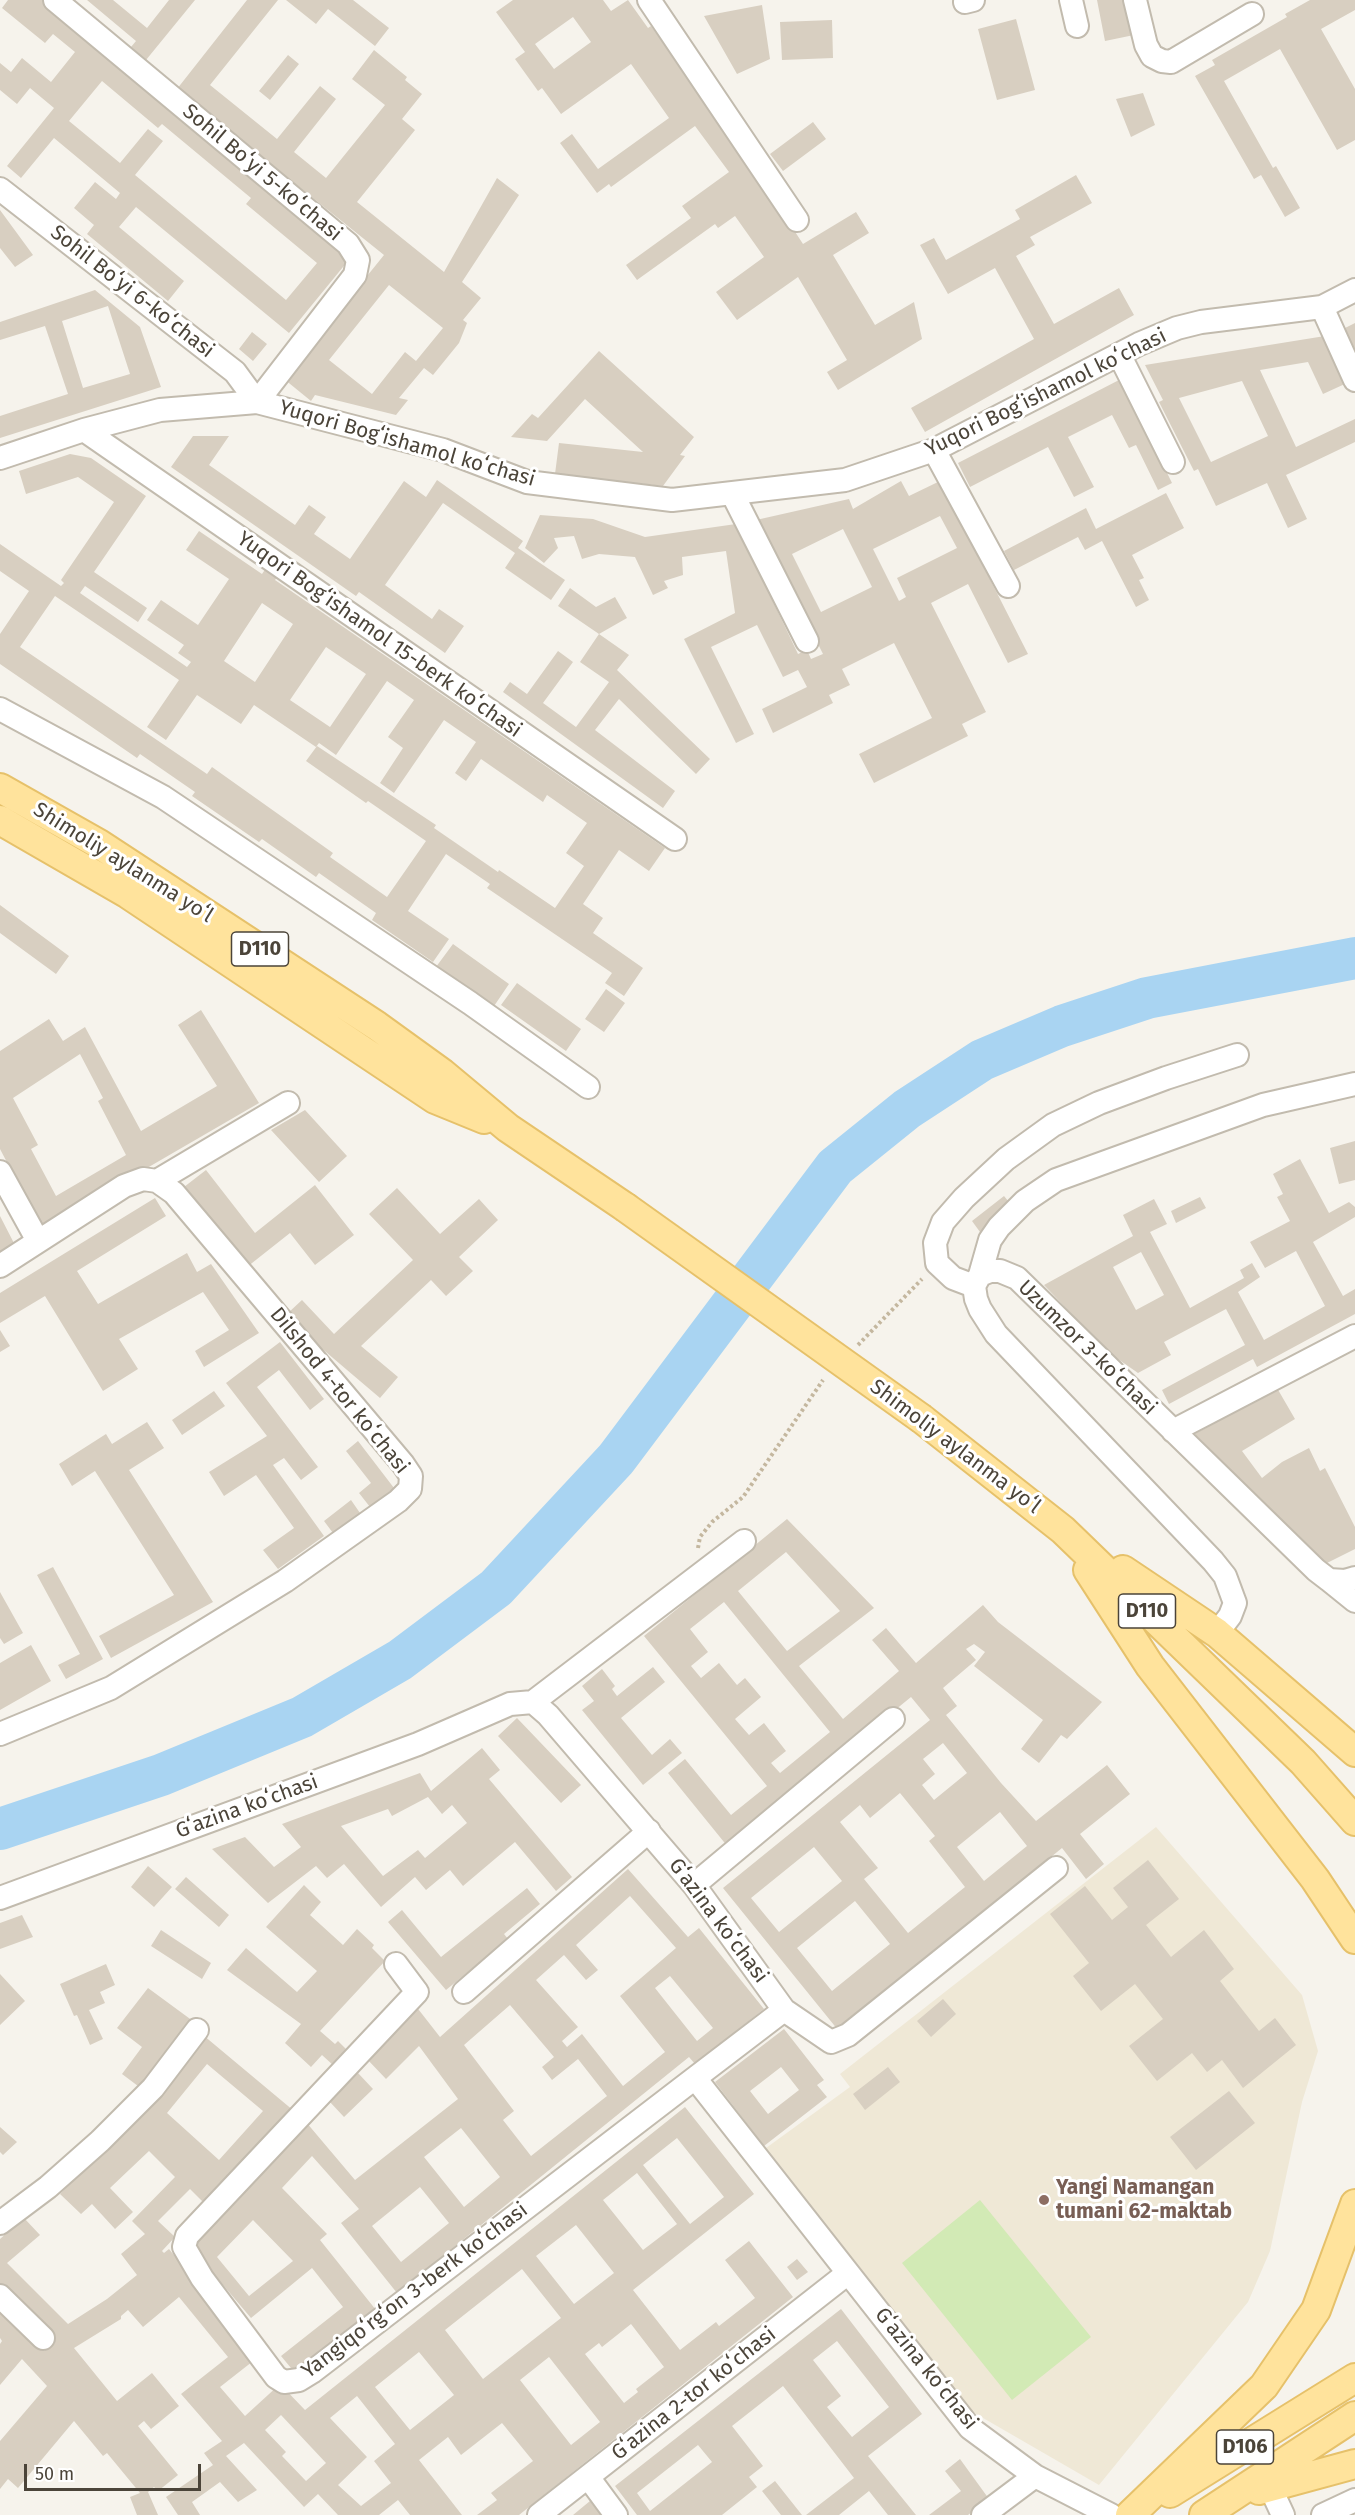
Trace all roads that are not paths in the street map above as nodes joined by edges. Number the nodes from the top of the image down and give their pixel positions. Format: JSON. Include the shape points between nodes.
{"nodes":[{"id":1,"x":55,"y":0,"type":"edge"},
{"id":2,"x":649,"y":0,"type":"edge"},
{"id":3,"x":1071,"y":0,"type":"edge"},
{"id":4,"x":1135,"y":0,"type":"edge"},
{"id":5,"x":1252,"y":14,"type":"dead end"},
{"id":6,"x":1077,"y":26,"type":"dead end"},
{"id":7,"x":1,"y":191,"type":"edge"},
{"id":8,"x":797,"y":220,"type":"dead end"},
{"id":9,"x":1355,"y":290,"type":"edge"},
{"id":10,"x":1322,"y":307,"type":"junction"},
{"id":11,"x":1120,"y":356,"type":"junction"},
{"id":12,"x":1355,"y":380,"type":"edge"},
{"id":13,"x":258,"y":402,"type":"junction"},
{"id":14,"x":84,"y":430,"type":"junction"},
{"id":15,"x":934,"y":450,"type":"junction"},
{"id":16,"x":0,"y":458,"type":"edge"},
{"id":17,"x":1173,"y":462,"type":"dead end"},
{"id":18,"x":732,"y":493,"type":"junction"},
{"id":19,"x":1008,"y":586,"type":"dead end"},
{"id":20,"x":807,"y":641,"type":"dead end"},
{"id":21,"x":0,"y":709,"type":"edge"},
{"id":22,"x":0,"y":788,"type":"edge"},
{"id":23,"x":0,"y":820,"type":"edge"},
{"id":24,"x":675,"y":839,"type":"dead end"},
{"id":25,"x":1237,"y":1055,"type":"dead end"},
{"id":26,"x":1355,"y":1084,"type":"edge"},
{"id":27,"x":588,"y":1087,"type":"dead end"},
{"id":28,"x":288,"y":1103,"type":"dead end"},
{"id":29,"x":508,"y":1128,"type":"junction"},
{"id":30,"x":0,"y":1172,"type":"edge"},
{"id":31,"x":157,"y":1181,"type":"junction"},
{"id":32,"x":38,"y":1241,"type":"junction"},
{"id":33,"x":0,"y":1266,"type":"edge"},
{"id":34,"x":977,"y":1281,"type":"junction"},
{"id":35,"x":1355,"y":1336,"type":"edge"},
{"id":36,"x":1173,"y":1431,"type":"junction"},
{"id":37,"x":1063,"y":1530,"type":"junction"},
{"id":38,"x":744,"y":1541,"type":"dead end"},
{"id":39,"x":1355,"y":1578,"type":"edge"},
{"id":40,"x":1329,"y":1580,"type":"junction"},
{"id":41,"x":1355,"y":1601,"type":"edge"},
{"id":42,"x":1217,"y":1633,"type":"junction"},
{"id":43,"x":533,"y":1702,"type":"junction"},
{"id":44,"x":893,"y":1719,"type":"dead end"},
{"id":45,"x":0,"y":1734,"type":"edge"},
{"id":46,"x":1355,"y":1752,"type":"edge"},
{"id":47,"x":1355,"y":1821,"type":"edge"},
{"id":48,"x":649,"y":1831,"type":"junction"},
{"id":49,"x":1056,"y":1868,"type":"dead end"},
{"id":50,"x":694,"y":1885,"type":"junction"},
{"id":51,"x":0,"y":1898,"type":"edge"},
{"id":52,"x":1355,"y":1939,"type":"edge"},
{"id":53,"x":396,"y":1964,"type":"dead end"},
{"id":54,"x":464,"y":1992,"type":"dead end"},
{"id":55,"x":784,"y":2010,"type":"junction"},
{"id":56,"x":197,"y":2030,"type":"dead end"},
{"id":57,"x":695,"y":2078,"type":"junction"},
{"id":58,"x":1355,"y":2204,"type":"edge"},
{"id":59,"x":0,"y":2223,"type":"edge"},
{"id":60,"x":849,"y":2273,"type":"junction"},
{"id":61,"x":0,"y":2296,"type":"edge"},
{"id":62,"x":43,"y":2337,"type":"dead end"},
{"id":63,"x":1355,"y":2379,"type":"edge"},
{"id":64,"x":1355,"y":2416,"type":"edge"},
{"id":65,"x":1351,"y":2474,"type":"edge"},
{"id":66,"x":1035,"y":2476,"type":"junction"},
{"id":67,"x":588,"y":2477,"type":"junction"},
{"id":68,"x":1270,"y":2487,"type":"junction"},
{"id":69,"x":1355,"y":2500,"type":"edge"},
{"id":70,"x":1225,"y":2507,"type":"edge"},
{"id":71,"x":539,"y":2515,"type":"edge"},
{"id":72,"x":616,"y":2515,"type":"edge"},
{"id":73,"x":983,"y":2515,"type":"edge"},
{"id":74,"x":1111,"y":2515,"type":"edge"},
{"id":75,"x":1132,"y":2515,"type":"edge"},
{"id":76,"x":1283,"y":2515,"type":"edge"},
{"id":77,"x":1323,"y":2515,"type":"edge"}],
"edges":[{"from":1,"to":13,"type":"street","name":"Sohil Boʻyi 5-koʻchasi","via":[[348,244],[358,260],[355,275]]},
{"from":2,"to":8,"type":"street"},
{"from":3,"to":6,"type":"street"},
{"from":4,"to":5,"type":"street","via":[[1146,45],[1152,56],[1162,61],[1171,62]]},
{"from":7,"to":13,"type":"street","name":"Sohil Boʻyi 6-koʻchasi","via":[[235,372]]},
{"from":9,"to":10,"type":"street","name":"Yuqori Bogʻishamol koʻchasi"},
{"from":10,"to":11,"type":"street","name":"Yuqori Bogʻishamol koʻchasi","via":[[1201,322],[1177,328]]},
{"from":10,"to":12,"type":"street"},
{"from":11,"to":15,"type":"street","name":"Yuqori Bogʻishamol koʻchasi"},
{"from":11,"to":17,"type":"street"},
{"from":13,"to":14,"type":"street","name":"Yuqori Bogʻishamol koʻchasi","via":[[160,410]]},
{"from":13,"to":18,"type":"street","name":"Yuqori Bogʻishamol koʻchasi","via":[[443,450],[527,482],[672,500]]},
{"from":14,"to":16,"type":"street","name":"Yuqori Bogʻishamol koʻchasi"},
{"from":14,"to":24,"type":"street","name":"Yuqori Bogʻishamol 15-berk koʻchasi"},
{"from":15,"to":18,"type":"street","name":"Yuqori Bogʻishamol koʻchasi","via":[[845,480]]},
{"from":15,"to":19,"type":"street"},
{"from":18,"to":20,"type":"street"},
{"from":21,"to":27,"type":"street","via":[[163,797]]},
{"from":22,"to":29,"type":"main road","name":"Shimoliy aylanma yoʻl","number":"D110","via":[[99,844],[377,1026]]},
{"from":23,"to":29,"type":"main road","name":"Shimoliy aylanma yoʻl","number":"D110","via":[[128,894],[435,1099]]},
{"from":25,"to":34,"type":"street","via":[[1099,1103],[1053,1125],[1006,1159],[943,1222],[935,1243],[937,1263],[953,1278]]},
{"from":26,"to":34,"type":"street","via":[[1263,1105],[1056,1180],[1025,1201],[999,1227],[990,1240]]},
{"from":28,"to":31,"type":"street"},
{"from":29,"to":37,"type":"main road","name":"Shimoliy aylanma yoʻl","number":"D110","bridge":true,"via":[[922,1419]]},
{"from":30,"to":32,"type":"street"},
{"from":31,"to":32,"type":"street","via":[[142,1179],[124,1185]]},
{"from":31,"to":45,"type":"street","name":"Dilshod 4-tor koʻchasi","via":[[174,1193],[403,1464],[411,1476],[410,1489],[285,1581],[111,1688]]},
{"from":32,"to":33,"type":"street"},
{"from":34,"to":36,"type":"street","name":"Uzumzor 3-koʻchasi","via":[[990,1271],[1017,1278]]},
{"from":34,"to":42,"type":"street","via":[[980,1309],[996,1334],[1225,1576],[1235,1603]]},
{"from":35,"to":36,"type":"street"},
{"from":36,"to":40,"type":"street","name":"Uzumzor 3-koʻchasi"},
{"from":37,"to":42,"type":"main road"},
{"from":37,"to":47,"type":"main road","name":"Shimoliy aylanma yoʻl","number":"D110","via":[[1303,1762]]},
{"from":37,"to":52,"type":"main road","via":[[1150,1666],[1315,1879]]},
{"from":38,"to":43,"type":"street"},
{"from":39,"to":40,"type":"street"},
{"from":40,"to":41,"type":"street","name":"Uzumzor 3-koʻchasi"},
{"from":42,"to":46,"type":"main road"},
{"from":43,"to":48,"type":"street","name":"Gʻazina koʻchasi"},
{"from":43,"to":51,"type":"street","name":"Gʻazina koʻchasi","via":[[510,1704],[418,1744]]},
{"from":44,"to":50,"type":"street"},
{"from":48,"to":50,"type":"street","name":"Gʻazina koʻchasi"},
{"from":48,"to":54,"type":"street"},
{"from":49,"to":55,"type":"street","name":"Gʻazina koʻchasi","via":[[848,2035],[831,2042]]},
{"from":50,"to":55,"type":"street","name":"Gʻazina koʻchasi"},
{"from":53,"to":57,"type":"street","name":"Yangiqoʻrgʻon 3-berk koʻchasi","via":[[417,1992],[187,2236],[184,2247],[202,2278],[276,2377],[284,2382],[299,2380],[312,2372]]},
{"from":55,"to":57,"type":"street"},
{"from":56,"to":59,"type":"street","via":[[153,2088],[100,2141]]},
{"from":57,"to":60,"type":"street","name":"Gʻazina koʻchasi"},
{"from":58,"to":75,"type":"main road","via":[[1316,2310],[1264,2386]]},
{"from":60,"to":66,"type":"street","name":"Gʻazina koʻchasi","via":[[970,2428]]},
{"from":60,"to":67,"type":"street","name":"Gʻazina 2-tor koʻchasi"},
{"from":61,"to":62,"type":"street"},
{"from":63,"to":75,"type":"main road","number":"D106"},
{"from":64,"to":70,"type":"main road","number":"D106"},
{"from":65,"to":68,"type":"main road"},
{"from":66,"to":73,"type":"street"},
{"from":66,"to":74,"type":"street","name":"Gʻazina koʻchasi"},
{"from":67,"to":71,"type":"street","name":"Gʻazina 2-tor koʻchasi"},
{"from":67,"to":72,"type":"street"},
{"from":68,"to":70,"type":"main road"},
{"from":68,"to":76,"type":"street"},
{"from":69,"to":77,"type":"street"}]}
